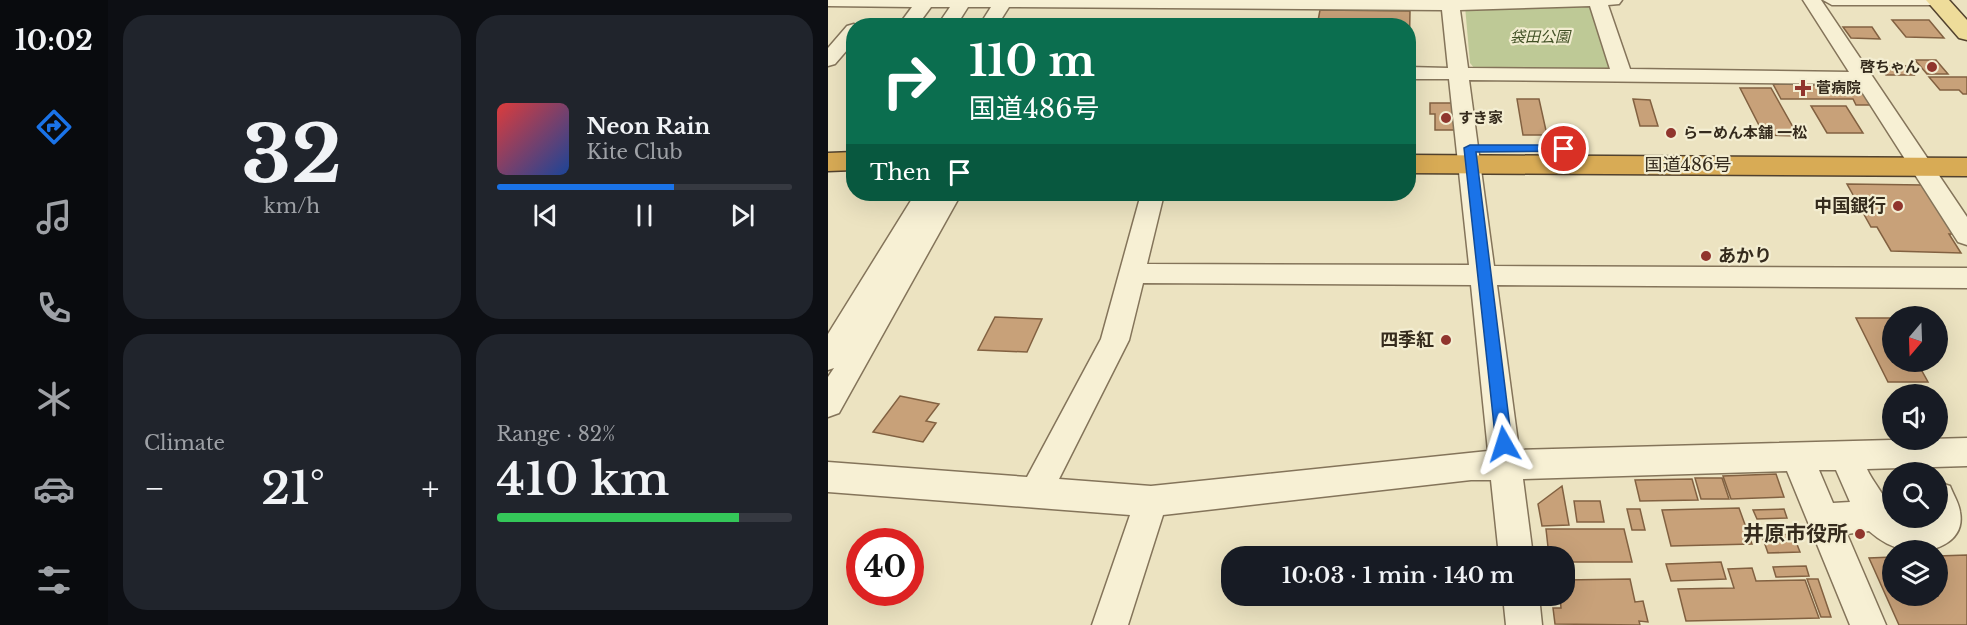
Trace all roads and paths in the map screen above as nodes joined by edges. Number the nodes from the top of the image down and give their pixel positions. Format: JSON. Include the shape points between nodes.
{"nodes":[{"id":1,"x":878,"y":0,"type":"edge"},
{"id":2,"x":1597,"y":0,"type":"edge"},
{"id":3,"x":1613,"y":0,"type":"edge"},
{"id":4,"x":1812,"y":0,"type":"edge"},
{"id":5,"x":1832,"y":0,"type":"edge"},
{"id":6,"x":1937,"y":0,"type":"edge"},
{"id":7,"x":828,"y":1,"type":"edge"},
{"id":8,"x":963,"y":1,"type":"edge"},
{"id":9,"x":1004,"y":1,"type":"edge"},
{"id":10,"x":1451,"y":2,"type":"edge"},
{"id":11,"x":1047,"y":7,"type":"edge"},
{"id":12,"x":1201,"y":7,"type":"edge"},
{"id":13,"x":916,"y":13,"type":"edge"},
{"id":14,"x":863,"y":18,"type":"edge"},
{"id":15,"x":951,"y":18,"type":"edge"},
{"id":16,"x":993,"y":18,"type":"edge"},
{"id":17,"x":1967,"y":33,"type":"edge"},
{"id":18,"x":846,"y":39,"type":"edge"},
{"id":19,"x":828,"y":60,"type":"edge"},
{"id":20,"x":1416,"y":73,"type":"edge"},
{"id":21,"x":1458,"y":73,"type":"junction"},
{"id":22,"x":1622,"y":75,"type":"junction"},
{"id":23,"x":1863,"y":78,"type":"junction"},
{"id":24,"x":846,"y":146,"type":"edge"},
{"id":25,"x":828,"y":147,"type":"edge"},
{"id":26,"x":1416,"y":149,"type":"edge"},
{"id":27,"x":1967,"y":151,"type":"edge"},
{"id":28,"x":1470,"y":156,"type":"junction"},
{"id":29,"x":1917,"y":159,"type":"junction"},
{"id":30,"x":846,"y":161,"type":"edge"},
{"id":31,"x":828,"y":162,"type":"edge"},
{"id":32,"x":1416,"y":163,"type":"edge"},
{"id":33,"x":1967,"y":167,"type":"edge"},
{"id":34,"x":922,"y":201,"type":"edge"},
{"id":35,"x":945,"y":201,"type":"edge"},
{"id":36,"x":1150,"y":201,"type":"edge"},
{"id":37,"x":1967,"y":236,"type":"edge"},
{"id":38,"x":1131,"y":273,"type":"junction"},
{"id":39,"x":1485,"y":274,"type":"junction"},
{"id":40,"x":1967,"y":278,"type":"edge"},
{"id":41,"x":828,"y":358,"type":"edge"},
{"id":42,"x":828,"y":404,"type":"edge"},
{"id":43,"x":1967,"y":452,"type":"edge"},
{"id":44,"x":1846,"y":457,"type":"junction"},
{"id":45,"x":1798,"y":459,"type":"junction"},
{"id":46,"x":1908,"y":462,"type":"edge"},
{"id":47,"x":1924,"y":462,"type":"edge"},
{"id":48,"x":1507,"y":466,"type":"junction"},
{"id":49,"x":828,"y":477,"type":"edge"},
{"id":50,"x":1035,"y":493,"type":"junction"},
{"id":51,"x":1152,"y":501,"type":"junction"},
{"id":52,"x":1950,"y":507,"type":"edge"},
{"id":53,"x":1875,"y":514,"type":"junction"},
{"id":54,"x":1824,"y":519,"type":"junction"},
{"id":55,"x":1515,"y":546,"type":"edge"},
{"id":56,"x":1522,"y":606,"type":"edge"},
{"id":57,"x":1110,"y":625,"type":"edge"},
{"id":58,"x":1524,"y":625,"type":"edge"},
{"id":59,"x":1868,"y":625,"type":"edge"}],
"edges":[{"from":1,"to":7,"type":"street"},
{"from":1,"to":13,"type":"street"},
{"from":1,"to":14,"type":"street"},
{"from":2,"to":3,"type":"street"},
{"from":2,"to":10,"type":"street"},
{"from":2,"to":22,"type":"street"},
{"from":4,"to":23,"type":"street"},
{"from":5,"to":6,"type":"street"},
{"from":6,"to":17,"type":"main road"},
{"from":8,"to":9,"type":"street"},
{"from":8,"to":13,"type":"street"},
{"from":8,"to":15,"type":"street"},
{"from":9,"to":11,"type":"street"},
{"from":9,"to":16,"type":"street"},
{"from":10,"to":12,"type":"street"},
{"from":10,"to":21,"type":"street"},
{"from":11,"to":12,"type":"street"},
{"from":18,"to":19,"type":"street"},
{"from":20,"to":21,"type":"street"},
{"from":21,"to":22,"type":"street"},
{"from":21,"to":28,"type":"street"},
{"from":22,"to":23,"type":"street"},
{"from":23,"to":29,"type":"street"},
{"from":24,"to":25,"type":"highway"},
{"from":26,"to":28,"type":"highway","name":"国道486号"},
{"from":27,"to":29,"type":"highway","name":"国道486号"},
{"from":28,"to":29,"type":"highway","name":"国道486号"},
{"from":28,"to":32,"type":"highway","name":"国道486号"},
{"from":28,"to":39,"type":"street"},
{"from":29,"to":33,"type":"highway","name":"国道486号"},
{"from":29,"to":37,"type":"street"},
{"from":30,"to":31,"type":"highway"},
{"from":34,"to":41,"type":"street"},
{"from":35,"to":42,"type":"street"},
{"from":36,"to":38,"type":"street"},
{"from":38,"to":39,"type":"street"},
{"from":38,"to":50,"type":"street","via":[[1109,354]]},
{"from":39,"to":40,"type":"street"},
{"from":39,"to":48,"type":"street"},
{"from":43,"to":47,"type":"street"},
{"from":44,"to":45,"type":"street"},
{"from":44,"to":46,"type":"street"},
{"from":44,"to":53,"type":"street"},
{"from":45,"to":48,"type":"street"},
{"from":45,"to":54,"type":"street"},
{"from":48,"to":51,"type":"street","via":[[1471,466]]},
{"from":48,"to":55,"type":"street"},
{"from":49,"to":50,"type":"street"},
{"from":50,"to":51,"type":"street"},
{"from":51,"to":57,"type":"street"},
{"from":52,"to":53,"type":"street","via":[[1941,528],[1921,538],[1898,532]]},
{"from":53,"to":54,"type":"street"},
{"from":54,"to":59,"type":"street"},
{"from":56,"to":58,"type":"street"}]}
